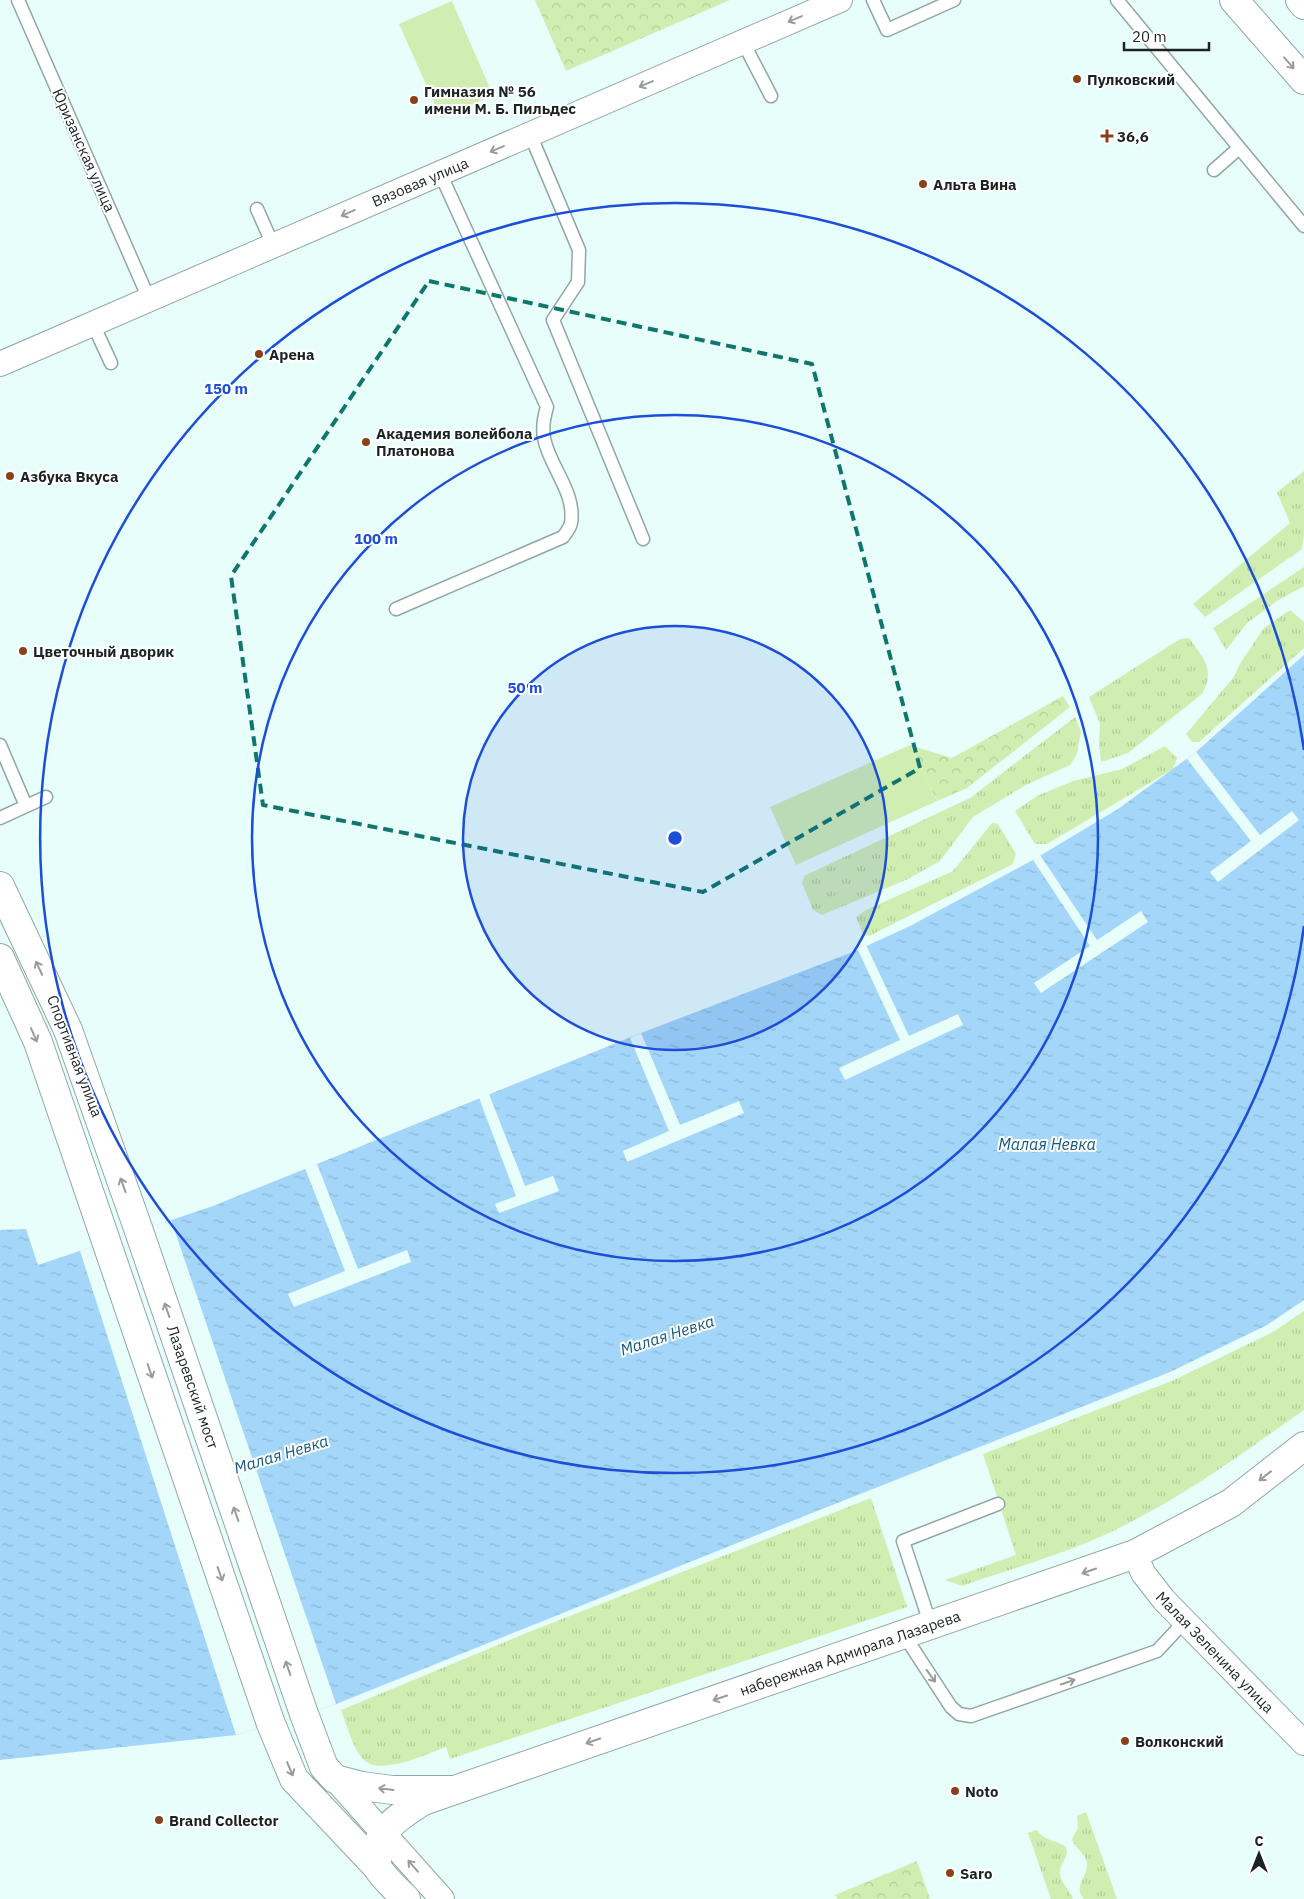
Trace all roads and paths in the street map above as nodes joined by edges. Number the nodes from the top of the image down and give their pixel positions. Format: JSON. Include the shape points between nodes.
{"nodes":[{"id":1,"x":18,"y":0,"type":"edge"},
{"id":2,"x":840,"y":0,"type":"edge"},
{"id":3,"x":873,"y":0,"type":"edge"},
{"id":4,"x":954,"y":0,"type":"edge"},
{"id":5,"x":1117,"y":0,"type":"edge"},
{"id":6,"x":1234,"y":0,"type":"edge"},
{"id":7,"x":1300,"y":0,"type":"edge"},
{"id":8,"x":1304,"y":5,"type":"edge"},
{"id":9,"x":743,"y":42,"type":"junction"},
{"id":10,"x":1304,"y":80,"type":"edge"},
{"id":11,"x":771,"y":96,"type":"dead end"},
{"id":12,"x":530,"y":134,"type":"junction"},
{"id":13,"x":1239,"y":148,"type":"junction"},
{"id":14,"x":1214,"y":170,"type":"dead end"},
{"id":15,"x":440,"y":173,"type":"junction"},
{"id":16,"x":257,"y":209,"type":"dead end"},
{"id":17,"x":1304,"y":226,"type":"edge"},
{"id":18,"x":273,"y":245,"type":"junction"},
{"id":19,"x":149,"y":299,"type":"junction"},
{"id":20,"x":93,"y":324,"type":"junction"},
{"id":21,"x":111,"y":363,"type":"dead end"},
{"id":22,"x":0,"y":364,"type":"edge"},
{"id":23,"x":643,"y":540,"type":"dead end"},
{"id":24,"x":396,"y":609,"type":"dead end"},
{"id":25,"x":0,"y":745,"type":"edge"},
{"id":26,"x":46,"y":797,"type":"dead end"},
{"id":27,"x":26,"y":806,"type":"junction"},
{"id":28,"x":0,"y":818,"type":"edge"},
{"id":29,"x":0,"y":886,"type":"edge"},
{"id":30,"x":0,"y":958,"type":"edge"},
{"id":31,"x":140,"y":1231,"type":"joint"},
{"id":32,"x":1304,"y":1446,"type":"edge"},
{"id":33,"x":998,"y":1504,"type":"dead end"},
{"id":34,"x":1134,"y":1554,"type":"junction"},
{"id":35,"x":1185,"y":1621,"type":"junction"},
{"id":36,"x":932,"y":1626,"type":"junction"},
{"id":37,"x":904,"y":1635,"type":"junction"},
{"id":38,"x":1304,"y":1743,"type":"edge"},
{"id":39,"x":335,"y":1779,"type":"junction"},
{"id":40,"x":452,"y":1790,"type":"junction"},
{"id":41,"x":383,"y":1833,"type":"junction"},
{"id":42,"x":378,"y":1868,"type":"junction"},
{"id":43,"x":406,"y":1899,"type":"edge"},
{"id":44,"x":442,"y":1899,"type":"edge"}],
"edges":[{"from":1,"to":19,"type":"lane","name":"Юризанская улица"},
{"from":2,"to":9,"type":"street","name":"Вязовая улица","one_way":true},
{"from":3,"to":4,"type":"lane","via":[[887,30]]},
{"from":5,"to":13,"type":"lane"},
{"from":6,"to":10,"type":"street","one_way":true},
{"from":7,"to":8,"type":"street"},
{"from":9,"to":11,"type":"lane"},
{"from":9,"to":12,"type":"street","name":"Вязовая улица","one_way":true},
{"from":12,"to":15,"type":"street","name":"Вязовая улица","one_way":true},
{"from":12,"to":23,"type":"lane","via":[[579,250],[578,282],[553,320]]},
{"from":13,"to":14,"type":"lane"},
{"from":13,"to":17,"type":"lane"},
{"from":15,"to":18,"type":"street","name":"Вязовая улица","one_way":true},
{"from":15,"to":24,"type":"lane","via":[[547,406],[543,436],[567,493],[571,525],[563,537]]},
{"from":16,"to":18,"type":"lane"},
{"from":18,"to":19,"type":"street","name":"Вязовая улица"},
{"from":19,"to":20,"type":"street","name":"Вязовая улица"},
{"from":20,"to":21,"type":"lane"},
{"from":20,"to":22,"type":"street","name":"Вязовая улица"},
{"from":25,"to":27,"type":"lane"},
{"from":26,"to":27,"type":"lane"},
{"from":27,"to":28,"type":"lane"},
{"from":31,"to":29,"type":"street","name":"Спортивная улица","one_way":true,"via":[[68,1030]]},
{"from":30,"to":42,"type":"street","name":"Спортивная улица","one_way":true,"via":[[38,1042],[271,1724],[294,1779]]},
{"from":39,"to":31,"type":"street","name":"Лазаревский мост","one_way":true,"via":[[324,1767],[304,1714]]},
{"from":32,"to":34,"type":"street","name":"набережная Адмирала Лазарева","one_way":true,"via":[[1231,1503]]},
{"from":33,"to":36,"type":"lane","via":[[903,1541]]},
{"from":34,"to":35,"type":"street","name":"Малая Зеленина улица","via":[[1154,1588]]},
{"from":34,"to":36,"type":"street","name":"набережная Адмирала Лазарева","one_way":true},
{"from":37,"to":35,"type":"lane","one_way":true,"via":[[951,1707],[959,1714],[971,1716],[1157,1651]]},
{"from":35,"to":38,"type":"street","name":"Малая Зеленина улица"},
{"from":36,"to":37,"type":"street","name":"набережная Адмирала Лазарева"},
{"from":37,"to":40,"type":"street","name":"набережная Адмирала Лазарева","one_way":true},
{"from":40,"to":39,"type":"street","one_way":true,"via":[[392,1790]]},
{"from":39,"to":41,"type":"street"},
{"from":40,"to":41,"type":"street","name":"набережная Адмирала Лазарева","via":[[423,1801]]},
{"from":41,"to":42,"type":"street","via":[[376,1853]]},
{"from":44,"to":41,"type":"street","one_way":true},
{"from":42,"to":43,"type":"street"}]}
